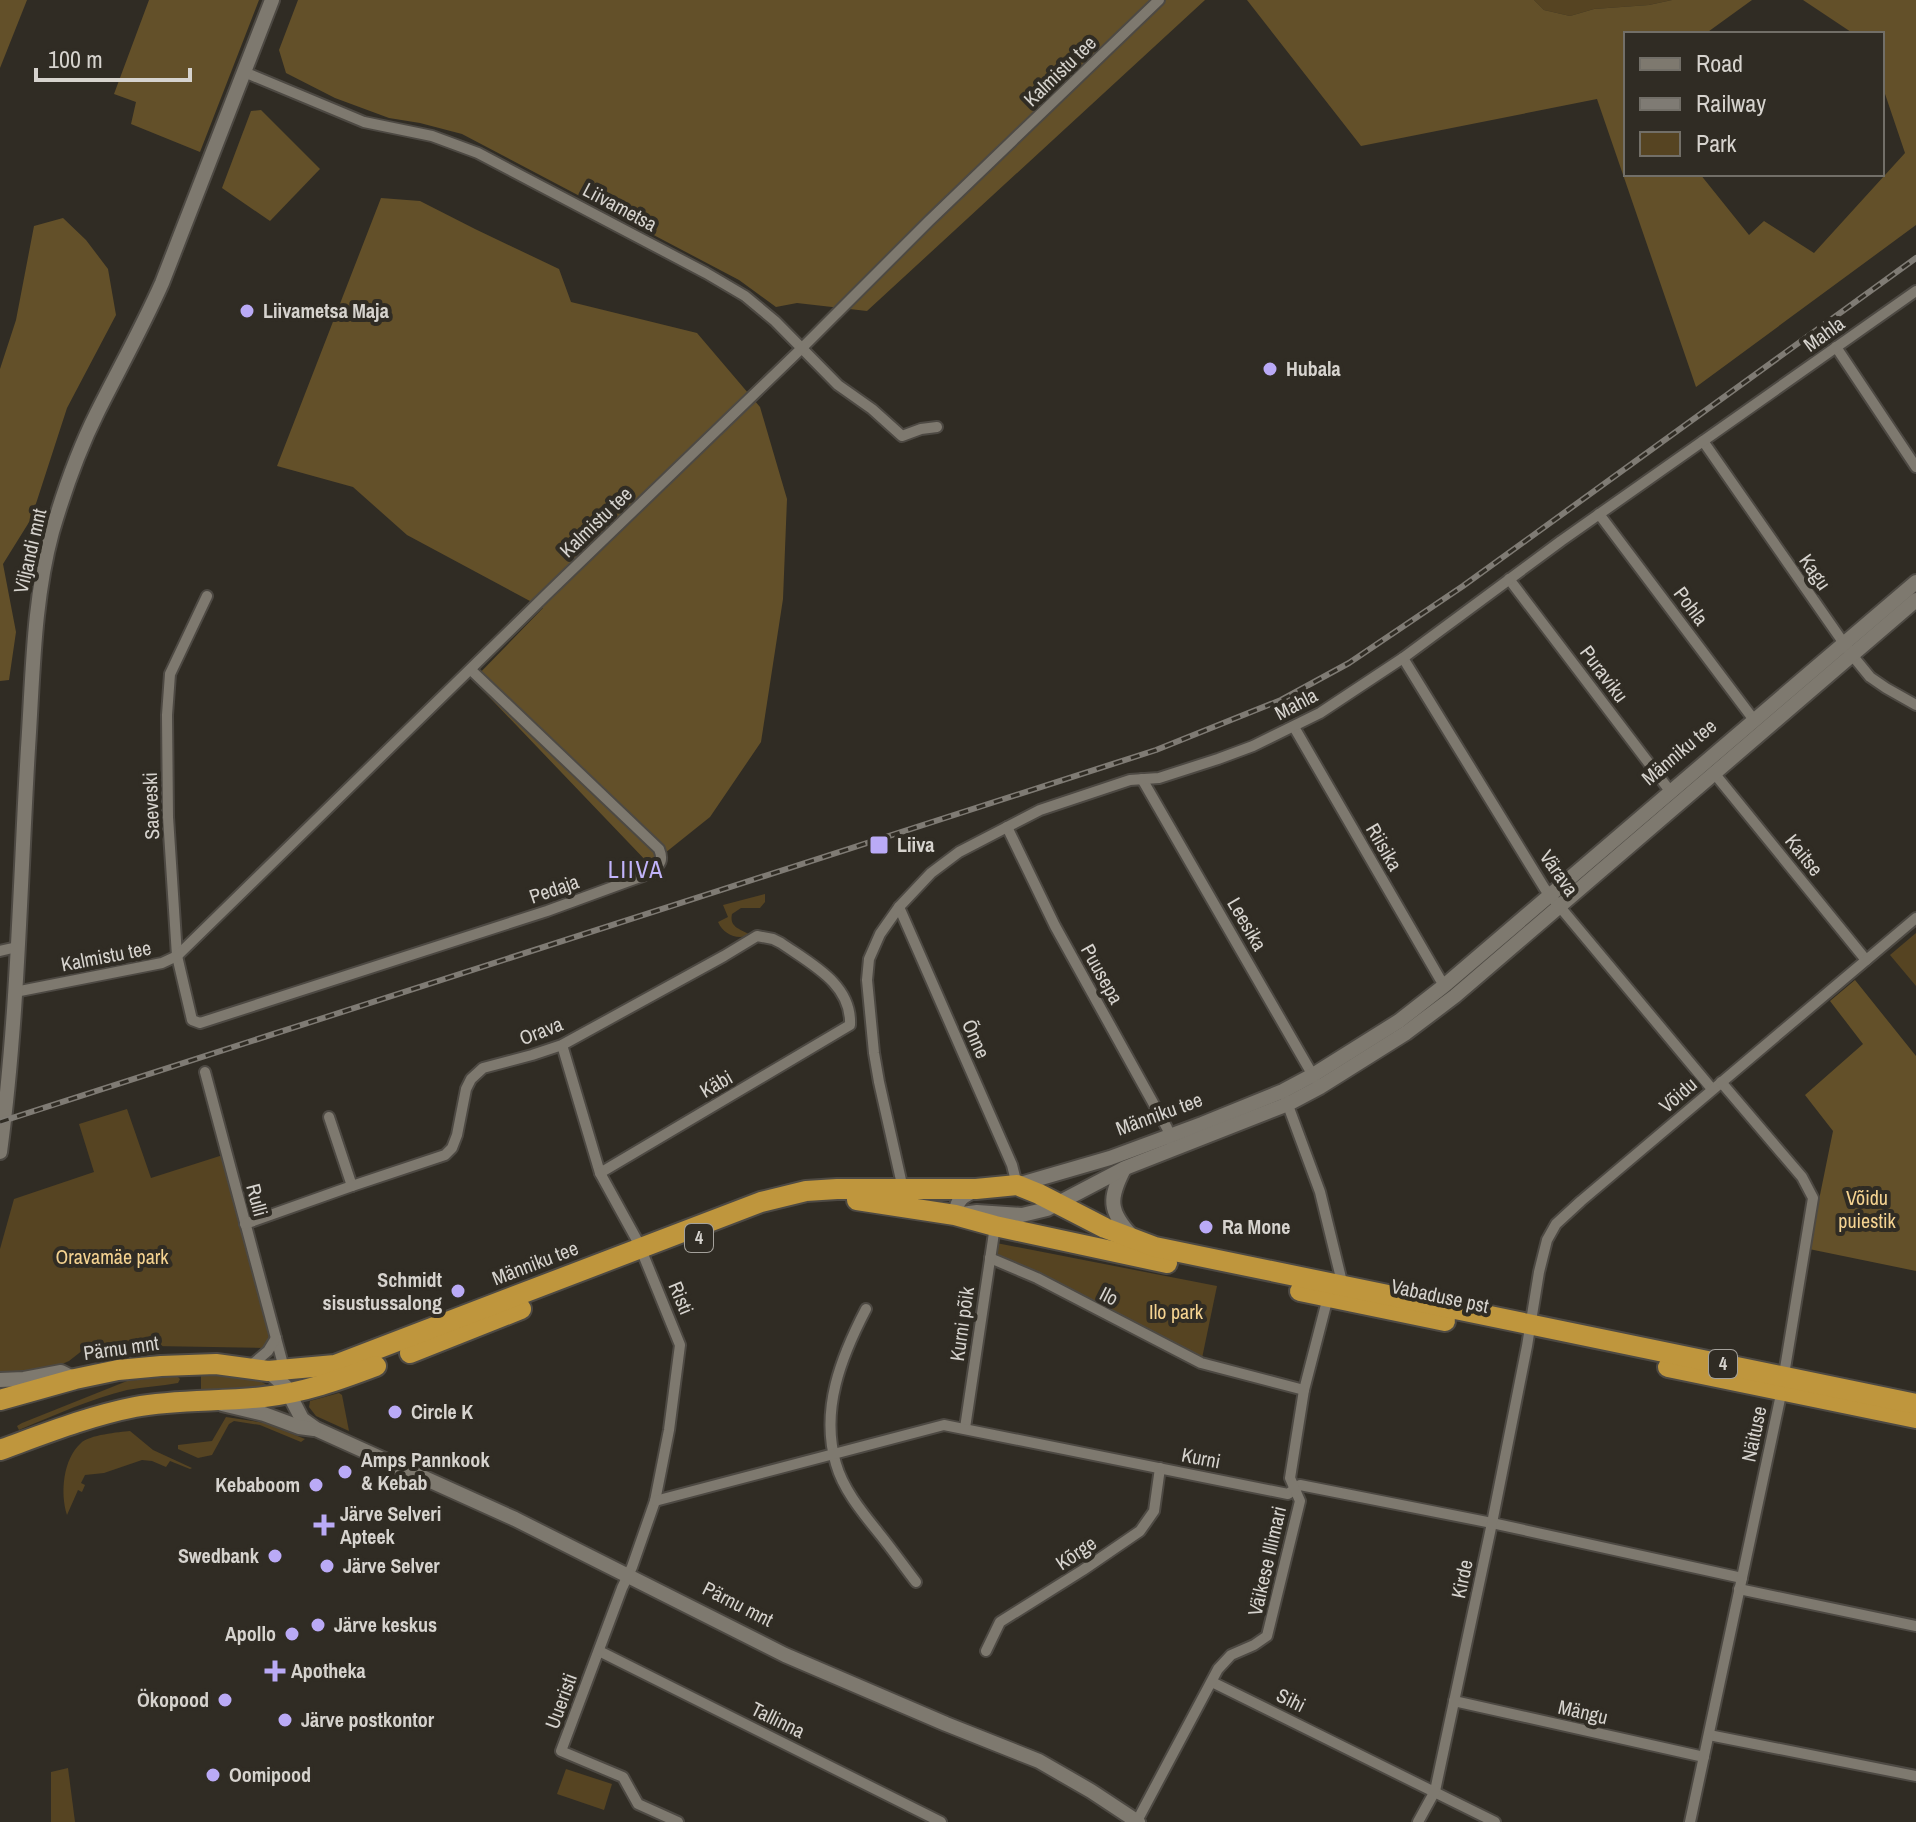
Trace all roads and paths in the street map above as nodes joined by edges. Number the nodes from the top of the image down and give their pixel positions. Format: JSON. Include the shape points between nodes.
{"nodes":[{"id":1,"x":272,"y":0,"type":"edge"},
{"id":2,"x":1159,"y":0,"type":"edge"},
{"id":3,"x":244,"y":72,"type":"junction"},
{"id":4,"x":1916,"y":291,"type":"edge"},
{"id":5,"x":1836,"y":347,"type":"junction"},
{"id":6,"x":802,"y":348,"type":"junction"},
{"id":7,"x":937,"y":427,"type":"dead end"},
{"id":8,"x":1703,"y":441,"type":"junction"},
{"id":9,"x":1916,"y":467,"type":"edge"},
{"id":10,"x":1599,"y":514,"type":"junction"},
{"id":11,"x":1509,"y":579,"type":"junction"},
{"id":12,"x":1916,"y":582,"type":"edge"},
{"id":13,"x":207,"y":596,"type":"dead end"},
{"id":14,"x":1916,"y":600,"type":"edge"},
{"id":15,"x":1847,"y":650,"type":"junction"},
{"id":16,"x":1403,"y":658,"type":"junction"},
{"id":17,"x":471,"y":670,"type":"junction"},
{"id":18,"x":1916,"y":705,"type":"edge"},
{"id":19,"x":1754,"y":720,"type":"junction"},
{"id":20,"x":1294,"y":727,"type":"junction"},
{"id":21,"x":1714,"y":773,"type":"junction"},
{"id":22,"x":1142,"y":779,"type":"junction"},
{"id":23,"x":1670,"y":791,"type":"junction"},
{"id":24,"x":1007,"y":827,"type":"junction"},
{"id":25,"x":1554,"y":900,"type":"junction"},
{"id":26,"x":899,"y":907,"type":"junction"},
{"id":27,"x":1916,"y":918,"type":"edge"},
{"id":28,"x":17,"y":947,"type":"junction"},
{"id":29,"x":0,"y":951,"type":"edge"},
{"id":30,"x":177,"y":956,"type":"junction"},
{"id":31,"x":1866,"y":960,"type":"junction"},
{"id":32,"x":1445,"y":985,"type":"junction"},
{"id":33,"x":15,"y":992,"type":"junction"},
{"id":34,"x":192,"y":1020,"type":"joint"},
{"id":35,"x":850,"y":1025,"type":"joint"},
{"id":36,"x":562,"y":1045,"type":"junction"},
{"id":37,"x":205,"y":1072,"type":"dead end"},
{"id":38,"x":1317,"y":1081,"type":"junction"},
{"id":39,"x":1716,"y":1086,"type":"junction"},
{"id":40,"x":1286,"y":1098,"type":"junction"},
{"id":41,"x":329,"y":1117,"type":"dead end"},
{"id":42,"x":1170,"y":1136,"type":"junction"},
{"id":43,"x":0,"y":1152,"type":"edge"},
{"id":44,"x":1166,"y":1152,"type":"junction"},
{"id":45,"x":1125,"y":1168,"type":"junction"},
{"id":46,"x":600,"y":1173,"type":"junction"},
{"id":47,"x":1017,"y":1185,"type":"junction"},
{"id":48,"x":352,"y":1186,"type":"junction"},
{"id":49,"x":903,"y":1189,"type":"junction"},
{"id":50,"x":976,"y":1189,"type":"junction"},
{"id":51,"x":1059,"y":1204,"type":"junction"},
{"id":52,"x":955,"y":1215,"type":"junction"},
{"id":53,"x":245,"y":1224,"type":"junction"},
{"id":54,"x":995,"y":1226,"type":"junction"},
{"id":55,"x":1137,"y":1242,"type":"junction"},
{"id":56,"x":643,"y":1254,"type":"junction"},
{"id":57,"x":990,"y":1258,"type":"junction"},
{"id":58,"x":1333,"y":1288,"type":"junction"},
{"id":59,"x":866,"y":1309,"type":"dead end"},
{"id":60,"x":1529,"y":1332,"type":"junction"},
{"id":61,"x":276,"y":1338,"type":"junction"},
{"id":62,"x":179,"y":1365,"type":"junction"},
{"id":63,"x":275,"y":1377,"type":"junction"},
{"id":64,"x":75,"y":1379,"type":"junction"},
{"id":65,"x":0,"y":1380,"type":"edge"},
{"id":66,"x":1783,"y":1384,"type":"junction"},
{"id":67,"x":1304,"y":1390,"type":"junction"},
{"id":68,"x":0,"y":1400,"type":"edge"},
{"id":69,"x":215,"y":1401,"type":"junction"},
{"id":70,"x":162,"y":1403,"type":"junction"},
{"id":71,"x":1916,"y":1404,"type":"edge"},
{"id":72,"x":1916,"y":1418,"type":"edge"},
{"id":73,"x":965,"y":1428,"type":"junction"},
{"id":74,"x":316,"y":1429,"type":"junction"},
{"id":75,"x":1,"y":1446,"type":"edge"},
{"id":76,"x":834,"y":1453,"type":"junction"},
{"id":77,"x":1160,"y":1468,"type":"junction"},
{"id":78,"x":1295,"y":1489,"type":"junction"},
{"id":79,"x":655,"y":1501,"type":"junction"},
{"id":80,"x":1492,"y":1523,"type":"junction"},
{"id":81,"x":628,"y":1575,"type":"junction"},
{"id":82,"x":916,"y":1582,"type":"dead end"},
{"id":83,"x":1740,"y":1583,"type":"junction"},
{"id":84,"x":1916,"y":1626,"type":"edge"},
{"id":85,"x":599,"y":1651,"type":"junction"},
{"id":86,"x":986,"y":1651,"type":"dead end"},
{"id":87,"x":1212,"y":1682,"type":"junction"},
{"id":88,"x":1454,"y":1701,"type":"junction"},
{"id":89,"x":1709,"y":1735,"type":"junction"},
{"id":90,"x":1704,"y":1757,"type":"junction"},
{"id":91,"x":1916,"y":1776,"type":"edge"},
{"id":92,"x":1435,"y":1791,"type":"junction"},
{"id":93,"x":678,"y":1822,"type":"edge"},
{"id":94,"x":941,"y":1822,"type":"edge"},
{"id":95,"x":1137,"y":1822,"type":"edge"},
{"id":96,"x":1418,"y":1822,"type":"edge"},
{"id":97,"x":1495,"y":1822,"type":"edge"},
{"id":98,"x":1690,"y":1822,"type":"edge"}],
"edges":[{"from":1,"to":3,"type":"street","name":"Viljandi mnt"},
{"from":2,"to":6,"type":"street","name":"Kalmistu tee"},
{"from":3,"to":6,"type":"street","name":"Liivametsa","via":[[364,122],[432,136],[478,153],[745,296]]},
{"from":3,"to":28,"type":"street","name":"Viljandi mnt","via":[[162,283],[96,415],[52,532],[34,636]]},
{"from":4,"to":5,"type":"street","name":"Mahla"},
{"from":5,"to":8,"type":"street","name":"Mahla"},
{"from":5,"to":9,"type":"street"},
{"from":6,"to":7,"type":"street","name":"Liivametsa","via":[[902,436]]},
{"from":6,"to":17,"type":"street","name":"Kalmistu tee"},
{"from":8,"to":10,"type":"street","name":"Mahla"},
{"from":8,"to":15,"type":"street","name":"Kagu"},
{"from":10,"to":11,"type":"street","name":"Mahla"},
{"from":10,"to":19,"type":"street","name":"Pohla"},
{"from":11,"to":16,"type":"street","name":"Mahla"},
{"from":11,"to":23,"type":"street","name":"Puraviku"},
{"from":12,"to":15,"type":"street","name":"Männiku tee"},
{"from":13,"to":30,"type":"street","name":"Saeveski","via":[[170,674],[168,817]]},
{"from":14,"to":15,"type":"street","name":"Männiku tee"},
{"from":15,"to":18,"type":"street","name":"Kagu","via":[[1870,677]]},
{"from":15,"to":19,"type":"street","name":"Männiku tee"},
{"from":15,"to":21,"type":"street","name":"Männiku tee"},
{"from":16,"to":20,"type":"street","name":"Mahla"},
{"from":16,"to":25,"type":"street","name":"Värava"},
{"from":17,"to":30,"type":"street","name":"Kalmistu tee"},
{"from":17,"to":34,"type":"street","name":"Pedaja","via":[[659,849],[661,863],[651,873],[547,911],[200,1023]]},
{"from":19,"to":23,"type":"street","name":"Männiku tee"},
{"from":20,"to":22,"type":"street","name":"Mahla","via":[[1218,759]]},
{"from":20,"to":32,"type":"street","name":"Riisika"},
{"from":21,"to":25,"type":"street","name":"Männiku tee"},
{"from":21,"to":31,"type":"street","name":"Kaitse"},
{"from":22,"to":24,"type":"street","name":"Mahla","via":[[1040,810]]},
{"from":22,"to":38,"type":"street","name":"Leesika"},
{"from":23,"to":25,"type":"street","name":"Männiku tee"},
{"from":24,"to":26,"type":"street","name":"Mahla","via":[[945,861]]},
{"from":24,"to":42,"type":"street","name":"Puusepa"},
{"from":25,"to":32,"type":"street","name":"Männiku tee"},
{"from":25,"to":38,"type":"street","name":"Männiku tee","via":[[1430,1016]]},
{"from":25,"to":39,"type":"street","name":"Värava"},
{"from":26,"to":47,"type":"street","name":"Õnne"},
{"from":26,"to":49,"type":"street","name":"Mahla","via":[[869,959],[867,980],[879,1082]]},
{"from":27,"to":31,"type":"street","name":"Võidu"},
{"from":28,"to":29,"type":"street"},
{"from":28,"to":33,"type":"street","name":"Viljandi mnt"},
{"from":30,"to":33,"type":"street","name":"Kalmistu tee"},
{"from":30,"to":34,"type":"street","name":"Saeveski"},
{"from":31,"to":39,"type":"street","name":"Võidu"},
{"from":32,"to":38,"type":"street","name":"Männiku tee"},
{"from":33,"to":43,"type":"street","name":"Viljandi mnt"},
{"from":35,"to":36,"type":"street","name":"Orava","via":[[849,1006],[830,979],[781,943],[757,936]]},
{"from":35,"to":46,"type":"street","name":"Käbi"},
{"from":36,"to":46,"type":"street","name":"Risti"},
{"from":36,"to":48,"type":"street","name":"Orava","via":[[483,1068],[471,1079],[457,1135],[445,1155]]},
{"from":37,"to":53,"type":"street","name":"Rulli"},
{"from":38,"to":40,"type":"street","name":"Männiku tee"},
{"from":39,"to":60,"type":"street","name":"Võidu","via":[[1556,1224],[1541,1261]]},
{"from":39,"to":66,"type":"street","name":"Näituse","via":[[1802,1177],[1813,1198]]},
{"from":40,"to":42,"type":"street","name":"Männiku tee"},
{"from":40,"to":44,"type":"street","name":"Männiku tee"},
{"from":40,"to":58,"type":"street","via":[[1320,1192],[1341,1278]]},
{"from":41,"to":48,"type":"street"},
{"from":42,"to":44,"type":"street"},
{"from":42,"to":47,"type":"street","name":"Männiku tee"},
{"from":44,"to":45,"type":"street","name":"Männiku tee"},
{"from":45,"to":51,"type":"street","name":"Männiku tee"},
{"from":45,"to":55,"type":"street","via":[[1113,1205]]},
{"from":46,"to":56,"type":"street","name":"Risti"},
{"from":47,"to":50,"type":"highway","name":"Männiku tee","number":"4"},
{"from":47,"to":51,"type":"highway","name":"Vabaduse pst","number":"4"},
{"from":48,"to":53,"type":"street","name":"Orava"},
{"from":49,"to":50,"type":"highway","name":"Männiku tee","number":"4"},
{"from":49,"to":56,"type":"highway","name":"Männiku tee","number":"4","via":[[794,1193],[761,1202]]},
{"from":50,"to":52,"type":"street","via":[[956,1203]]},
{"from":51,"to":52,"type":"street","name":"Männiku tee","via":[[1022,1215]]},
{"from":51,"to":55,"type":"highway","name":"Vabaduse pst","number":"4"},
{"from":52,"to":54,"type":"highway","name":"Vabaduse pst","number":"4"},
{"from":52,"to":56,"type":"highway","name":"Männiku tee","number":"4","via":[[864,1200],[806,1202]]},
{"from":53,"to":61,"type":"street","name":"Rulli"},
{"from":54,"to":57,"type":"street","name":"Kurni põik"},
{"from":54,"to":58,"type":"highway","name":"Vabaduse pst","number":"4"},
{"from":55,"to":58,"type":"highway","name":"Vabaduse pst","number":"4"},
{"from":56,"to":63,"type":"highway","name":"Männiku tee","number":"4","via":[[489,1322],[342,1378]]},
{"from":56,"to":79,"type":"street","name":"Risti","via":[[680,1345]]},
{"from":57,"to":67,"type":"street","name":"Ilo","via":[[1201,1363]]},
{"from":57,"to":73,"type":"street","name":"Kurni põik"},
{"from":58,"to":60,"type":"highway","name":"Vabaduse pst","number":"4"},
{"from":58,"to":67,"type":"street","name":"Väikese Illimari"},
{"from":59,"to":76,"type":"street","via":[[833,1390]]},
{"from":60,"to":66,"type":"highway","name":"Vabaduse pst","number":"4"},
{"from":60,"to":80,"type":"street","name":"Kirde"},
{"from":61,"to":63,"type":"street","name":"Rulli"},
{"from":61,"to":63,"type":"street","via":[[268,1351]]},
{"from":62,"to":63,"type":"highway","name":"Pärnu mnt","number":"4","via":[[216,1364]]},
{"from":62,"to":64,"type":"highway","name":"Pärnu mnt","number":"4"},
{"from":62,"to":70,"type":"highway","via":[[189,1380],[187,1387]]},
{"from":63,"to":69,"type":"highway","name":"Pärnu mnt","number":"4"},
{"from":63,"to":74,"type":"street","name":"Pärnu mnt","via":[[299,1414]]},
{"from":64,"to":65,"type":"street","via":[[61,1372]]},
{"from":64,"to":68,"type":"highway","name":"Pärnu mnt","number":"4"},
{"from":66,"to":71,"type":"highway","name":"Vabaduse pst","number":"4"},
{"from":66,"to":72,"type":"highway","name":"Vabaduse pst","number":"4"},
{"from":66,"to":83,"type":"street","name":"Näituse"},
{"from":67,"to":78,"type":"street","name":"Väikese Illimari","via":[[1290,1478]]},
{"from":69,"to":70,"type":"highway","name":"Pärnu mnt","number":"4"},
{"from":69,"to":74,"type":"street","name":"Pärnu mnt"},
{"from":70,"to":75,"type":"highway","name":"Pärnu mnt","number":"4","via":[[109,1413]]},
{"from":73,"to":76,"type":"street","name":"Kurni","via":[[944,1425]]},
{"from":73,"to":77,"type":"street","name":"Kurni"},
{"from":74,"to":81,"type":"street","name":"Pärnu mnt"},
{"from":76,"to":79,"type":"street","name":"Kurni"},
{"from":76,"to":82,"type":"street","via":[[865,1516]]},
{"from":77,"to":78,"type":"street","name":"Kurni","via":[[1288,1494]]},
{"from":77,"to":86,"type":"street","name":"Kõrge","via":[[1154,1511],[1140,1531],[1000,1622]]},
{"from":78,"to":80,"type":"street","name":"Kurni","via":[[1300,1485]]},
{"from":78,"to":87,"type":"street","name":"Väikese Illimari","via":[[1300,1501],[1267,1636],[1231,1655]]},
{"from":79,"to":81,"type":"street","name":"Risti"},
{"from":80,"to":83,"type":"street","name":"Kurni"},
{"from":80,"to":88,"type":"street","name":"Kirde"},
{"from":81,"to":85,"type":"street","name":"Uueristi"},
{"from":81,"to":95,"type":"street","name":"Pärnu mnt","via":[[785,1655],[1039,1761]]},
{"from":83,"to":84,"type":"street","name":"Kurni"},
{"from":83,"to":89,"type":"street","name":"Näituse"},
{"from":85,"to":93,"type":"street","name":"Uueristi","via":[[561,1751],[623,1777],[638,1804]]},
{"from":85,"to":94,"type":"street","name":"Tallinna"},
{"from":87,"to":92,"type":"street","name":"Sihi"},
{"from":87,"to":95,"type":"street"},
{"from":88,"to":90,"type":"street","name":"Mängu"},
{"from":88,"to":92,"type":"street","name":"Kirde"},
{"from":89,"to":90,"type":"street","name":"Näituse"},
{"from":89,"to":91,"type":"street"},
{"from":90,"to":98,"type":"street","name":"Näituse"},
{"from":92,"to":96,"type":"street","name":"Kirde"},
{"from":92,"to":97,"type":"street","name":"Sihi"}]}
